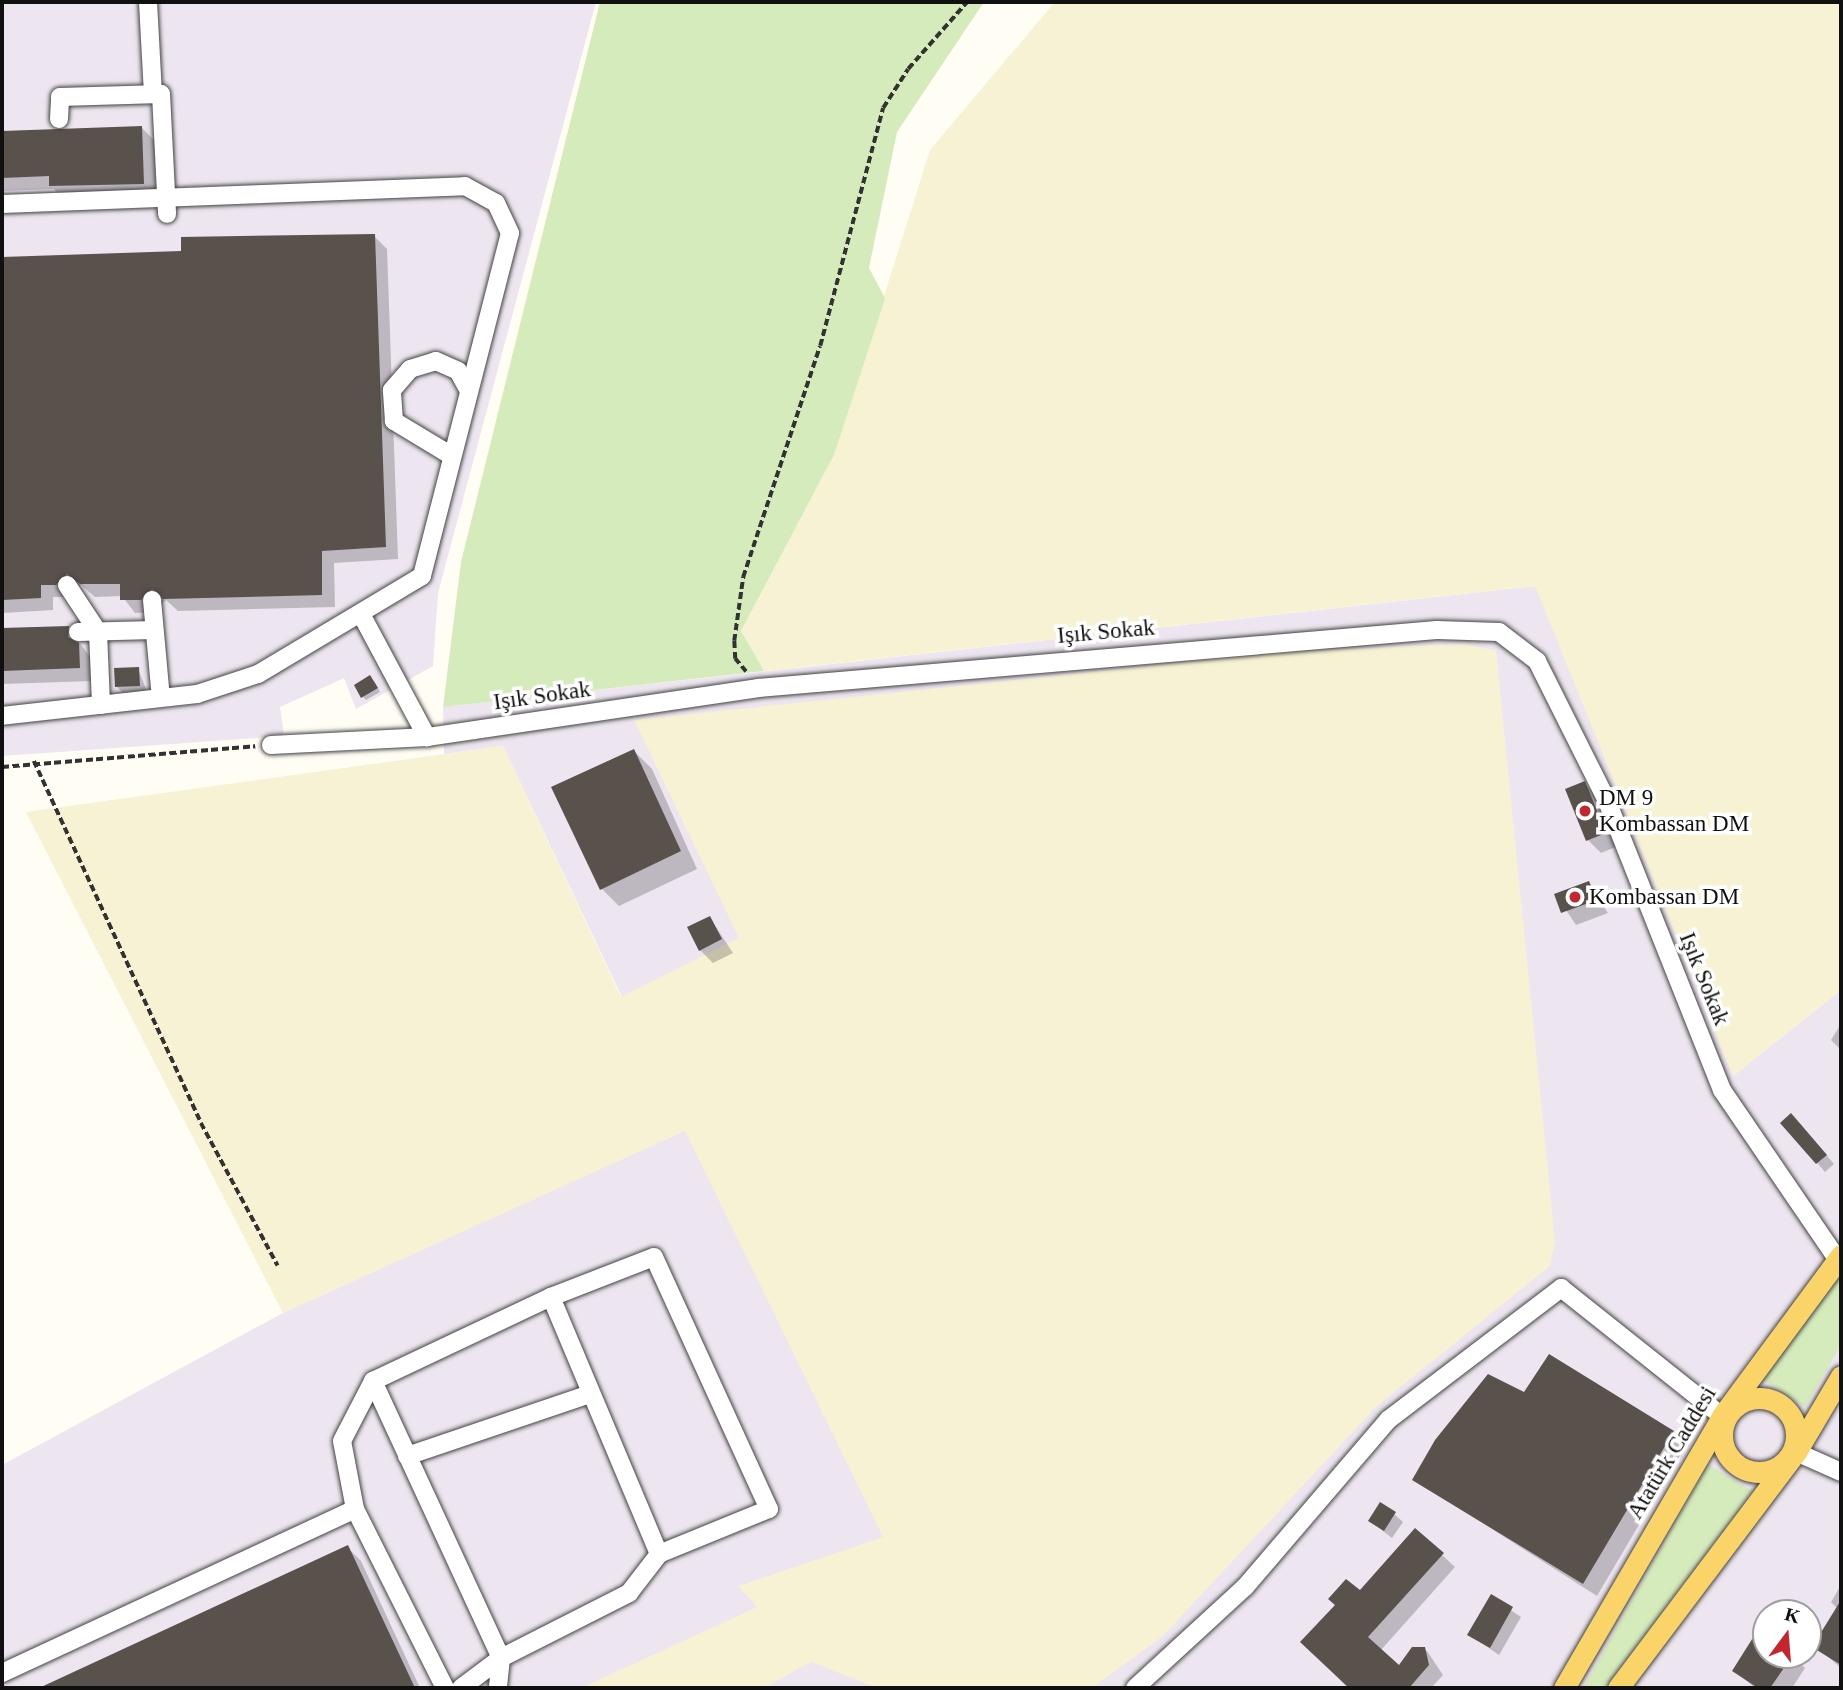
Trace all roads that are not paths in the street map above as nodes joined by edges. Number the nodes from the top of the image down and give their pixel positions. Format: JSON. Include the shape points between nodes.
{"nodes":[{"id":1,"x":148,"y":2,"type":"edge"},
{"id":2,"x":153,"y":94,"type":"junction"},
{"id":3,"x":60,"y":119,"type":"dead end"},
{"id":4,"x":2,"y":204,"type":"edge"},
{"id":5,"x":167,"y":206,"type":"junction"},
{"id":6,"x":469,"y":391,"type":"junction"},
{"id":7,"x":452,"y":456,"type":"junction"},
{"id":8,"x":67,"y":585,"type":"dead end"},
{"id":9,"x":152,"y":600,"type":"dead end"},
{"id":10,"x":361,"y":614,"type":"junction"},
{"id":11,"x":155,"y":630,"type":"junction"},
{"id":12,"x":78,"y":632,"type":"dead end"},
{"id":13,"x":98,"y":632,"type":"junction"},
{"id":14,"x":161,"y":698,"type":"junction"},
{"id":15,"x":100,"y":705,"type":"junction"},
{"id":16,"x":2,"y":716,"type":"edge"},
{"id":17,"x":427,"y":737,"type":"junction"},
{"id":18,"x":271,"y":745,"type":"road end"},
{"id":19,"x":1840,"y":1257,"type":"edge"},
{"id":20,"x":551,"y":1297,"type":"junction"},
{"id":21,"x":1841,"y":1376,"type":"edge"},
{"id":22,"x":373,"y":1381,"type":"junction"},
{"id":23,"x":587,"y":1395,"type":"junction"},
{"id":24,"x":1722,"y":1416,"type":"junction"},
{"id":25,"x":1796,"y":1452,"type":"junction"},
{"id":26,"x":407,"y":1456,"type":"junction"},
{"id":27,"x":1841,"y":1472,"type":"edge"},
{"id":28,"x":355,"y":1509,"type":"junction"},
{"id":29,"x":659,"y":1555,"type":"junction"},
{"id":30,"x":501,"y":1658,"type":"junction"},
{"id":31,"x":2,"y":1673,"type":"edge"},
{"id":32,"x":445,"y":1688,"type":"edge"},
{"id":33,"x":461,"y":1688,"type":"edge"},
{"id":34,"x":498,"y":1688,"type":"edge"},
{"id":35,"x":1135,"y":1688,"type":"edge"},
{"id":36,"x":1563,"y":1688,"type":"edge"},
{"id":37,"x":1618,"y":1688,"type":"edge"}],
"edges":[{"from":1,"to":2,"type":"street"},
{"from":2,"to":3,"type":"street","via":[[60,97]]},
{"from":2,"to":5,"type":"street","via":[[161,94]]},
{"from":4,"to":5,"type":"street"},
{"from":5,"to":6,"type":"street","via":[[465,186],[496,203],[510,233]]},
{"from":6,"to":7,"type":"street"},
{"from":6,"to":7,"type":"street","via":[[458,372],[436,361],[410,369],[392,390],[394,421]]},
{"from":7,"to":10,"type":"street","via":[[422,576]]},
{"from":8,"to":13,"type":"street"},
{"from":9,"to":11,"type":"street"},
{"from":10,"to":14,"type":"street","via":[[258,674]]},
{"from":10,"to":17,"type":"street"},
{"from":11,"to":13,"type":"street"},
{"from":11,"to":14,"type":"street"},
{"from":12,"to":13,"type":"street"},
{"from":13,"to":15,"type":"street"},
{"from":14,"to":15,"type":"street"},
{"from":15,"to":16,"type":"street"},
{"from":17,"to":18,"type":"street","name":"Işık Sokak"},
{"from":17,"to":19,"type":"street","name":"Işık Sokak","via":[[758,688],[1437,631],[1499,632],[1524,646],[1607,802],[1722,1090]]},
{"from":19,"to":24,"type":"main road","name":"Atatürk Caddesi"},
{"from":20,"to":22,"type":"street"},
{"from":20,"to":23,"type":"street"},
{"from":20,"to":29,"type":"street","via":[[654,1257],[769,1509]]},
{"from":21,"to":25,"type":"main road"},
{"from":22,"to":26,"type":"street"},
{"from":22,"to":28,"type":"street","via":[[342,1441]]},
{"from":23,"to":26,"type":"street"},
{"from":23,"to":29,"type":"street"},
{"from":24,"to":25,"type":"main road","via":[[1757,1395],[1779,1403],[1792,1416]]},
{"from":24,"to":25,"type":"main road","via":[[1727,1456],[1738,1468],[1760,1475]]},
{"from":24,"to":35,"type":"street","via":[[1561,1288],[1388,1420],[1245,1587]]},
{"from":24,"to":36,"type":"main road","name":"Atatürk Caddesi"},
{"from":25,"to":27,"type":"street"},
{"from":25,"to":37,"type":"main road"},
{"from":26,"to":30,"type":"street"},
{"from":28,"to":31,"type":"street"},
{"from":28,"to":32,"type":"street"},
{"from":29,"to":30,"type":"street","via":[[629,1593]]},
{"from":30,"to":33,"type":"street"},
{"from":30,"to":34,"type":"street"}]}
